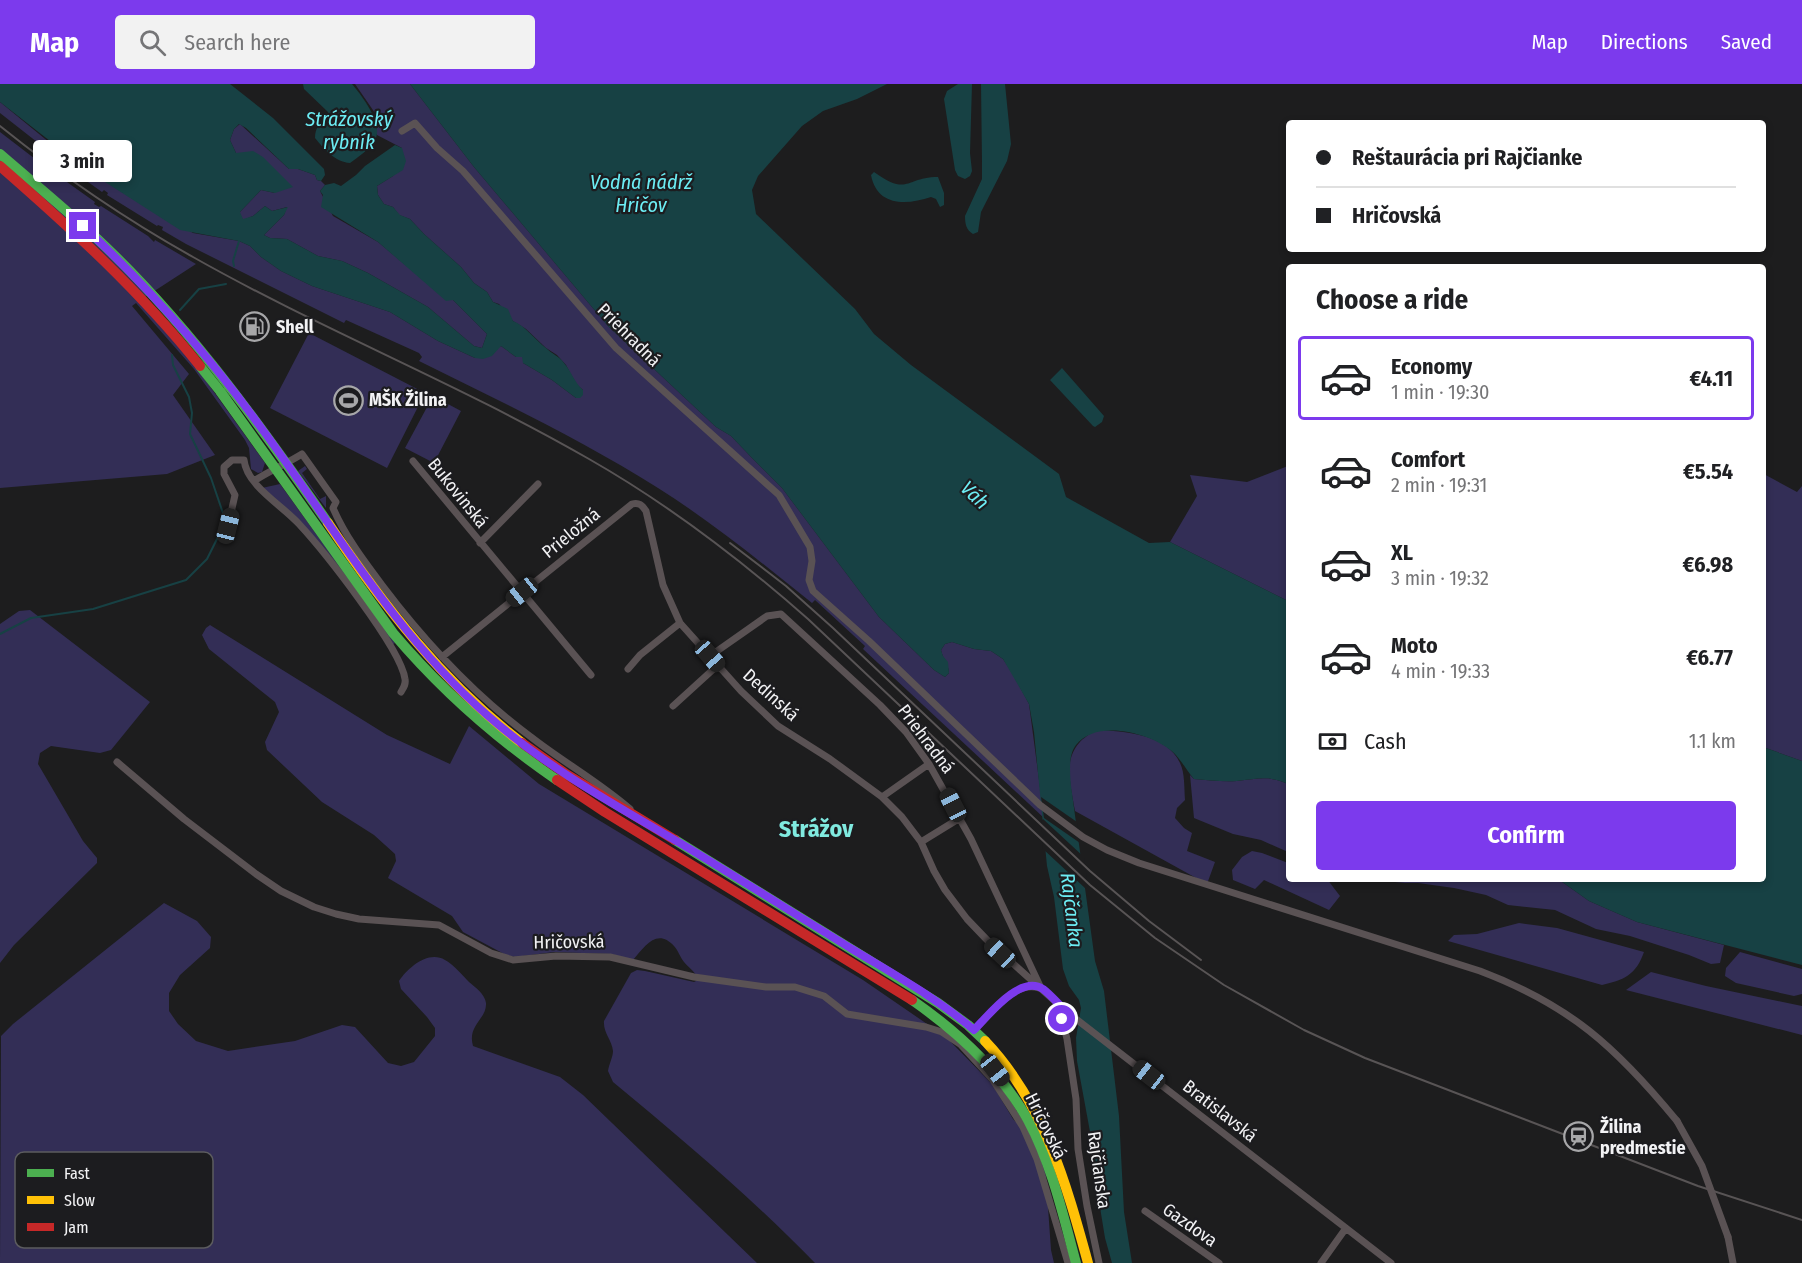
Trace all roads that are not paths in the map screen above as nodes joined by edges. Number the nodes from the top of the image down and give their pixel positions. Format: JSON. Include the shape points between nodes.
{"nodes":[{"id":1,"x":402,"y":131,"type":"dead end"},
{"id":2,"x":0,"y":154,"type":"edge"},
{"id":3,"x":0,"y":166,"type":"edge"},
{"id":4,"x":413,"y":461,"type":"dead end"},
{"id":5,"x":286,"y":464,"type":"junction"},
{"id":6,"x":274,"y":468,"type":"junction"},
{"id":7,"x":254,"y":481,"type":"junction"},
{"id":8,"x":538,"y":483,"type":"dead end"},
{"id":9,"x":637,"y":503,"type":"joint"},
{"id":10,"x":333,"y":508,"type":"junction"},
{"id":11,"x":323,"y":516,"type":"junction"},
{"id":12,"x":228,"y":526,"type":"dead end"},
{"id":13,"x":480,"y":543,"type":"junction"},
{"id":14,"x":522,"y":592,"type":"junction"},
{"id":15,"x":680,"y":622,"type":"junction"},
{"id":16,"x":710,"y":656,"type":"junction"},
{"id":17,"x":442,"y":657,"type":"junction"},
{"id":18,"x":718,"y":665,"type":"junction"},
{"id":19,"x":628,"y":669,"type":"dead end"},
{"id":20,"x":591,"y":675,"type":"dead end"},
{"id":21,"x":401,"y":692,"type":"dead end"},
{"id":22,"x":673,"y":706,"type":"dead end"},
{"id":23,"x":117,"y":762,"type":"dead end"},
{"id":24,"x":929,"y":764,"type":"junction"},
{"id":25,"x":882,"y":797,"type":"junction"},
{"id":26,"x":960,"y":818,"type":"junction"},
{"id":27,"x":651,"y":826,"type":"junction"},
{"id":28,"x":921,"y":842,"type":"junction"},
{"id":29,"x":1042,"y":988,"type":"junction"},
{"id":30,"x":1067,"y":1012,"type":"junction"},
{"id":31,"x":974,"y":1030,"type":"junction"},
{"id":32,"x":1145,"y":1212,"type":"dead end"},
{"id":33,"x":1346,"y":1228,"type":"junction"},
{"id":34,"x":1068,"y":1263,"type":"edge"},
{"id":35,"x":1076,"y":1263,"type":"edge"},
{"id":36,"x":1088,"y":1263,"type":"edge"},
{"id":37,"x":1099,"y":1263,"type":"edge"},
{"id":38,"x":1219,"y":1263,"type":"edge"},
{"id":39,"x":1321,"y":1263,"type":"edge"},
{"id":40,"x":1391,"y":1263,"type":"edge"},
{"id":41,"x":1733,"y":1263,"type":"edge"}],
"edges":[{"from":1,"to":41,"type":"street","name":"Priehradná","bridge":true,"via":[[415,123],[463,171],[616,348],[779,495],[810,547],[809,584],[813,591],[1040,805],[1083,837],[1139,863],[1480,971],[1532,993],[1574,1018],[1634,1071],[1677,1121],[1702,1166],[1728,1237]]},
{"from":2,"to":5,"type":"main road","name":"Hričovská","via":[[79,223],[154,297],[225,381]]},
{"from":3,"to":6,"type":"main road","name":"Hričovská","via":[[90,246],[155,312],[220,391]]},
{"from":4,"to":13,"type":"street","name":"Bukovinská"},
{"from":5,"to":6,"type":"street"},
{"from":5,"to":10,"type":"street","name":"Hričovská","via":[[302,454],[336,502]]},
{"from":5,"to":11,"type":"main road","name":"Hričovská"},
{"from":6,"to":7,"type":"street"},
{"from":6,"to":35,"type":"main road","name":"Hričovská","via":[[405,649],[482,724],[605,813],[910,999],[972,1046],[1005,1084],[1032,1128]]},
{"from":7,"to":12,"type":"street","via":[[244,460],[232,460],[224,467],[235,495]]},
{"from":7,"to":21,"type":"street","via":[[313,539],[392,647],[405,676]]},
{"from":8,"to":13,"type":"street","name":"Bukovinská"},
{"from":9,"to":14,"type":"street","name":"Prieložná"},
{"from":9,"to":15,"type":"street","name":"Dedinská","via":[[646,511],[663,585]]},
{"from":10,"to":11,"type":"street"},
{"from":10,"to":17,"type":"street","name":"Hričovská","via":[[367,564]]},
{"from":11,"to":27,"type":"main road","name":"Hričovská","via":[[401,626],[463,693],[543,760]]},
{"from":13,"to":14,"type":"street","name":"Bukovinská"},
{"from":14,"to":17,"type":"street","name":"Prieložná"},
{"from":14,"to":20,"type":"street","name":"Bukovinská"},
{"from":15,"to":16,"type":"street","name":"Dedinská"},
{"from":15,"to":19,"type":"street"},
{"from":16,"to":18,"type":"street","name":"Dedinská"},
{"from":16,"to":24,"type":"street","name":"Priehradná","via":[[767,616],[783,615],[880,705]]},
{"from":17,"to":27,"type":"street","name":"Hričovská","via":[[509,720]]},
{"from":18,"to":22,"type":"street"},
{"from":18,"to":25,"type":"street","name":"Dedinská","via":[[778,726]]},
{"from":23,"to":34,"type":"street","name":"Hričovská","via":[[256,874],[314,907],[359,919],[439,925],[491,953],[513,960],[610,957],[694,977],[795,987],[824,996],[847,1014],[942,1032],[978,1063],[1015,1113],[1037,1159]]},
{"from":24,"to":25,"type":"street"},
{"from":24,"to":26,"type":"street","name":"Priehradná"},
{"from":25,"to":28,"type":"street","name":"Dedinská"},
{"from":26,"to":28,"type":"street"},
{"from":26,"to":29,"type":"street","name":"Priehradná"},
{"from":27,"to":31,"type":"main road","name":"Hričovská","via":[[915,988]]},
{"from":28,"to":29,"type":"street","name":"Dedinská","via":[[934,871],[967,919],[1020,972]]},
{"from":29,"to":30,"type":"street","name":"Bratislavská"},
{"from":29,"to":31,"type":"street","via":[[1028,986],[1016,990]]},
{"from":30,"to":33,"type":"street","name":"Bratislavská"},
{"from":30,"to":37,"type":"street","name":"Rajčianska","via":[[1062,1019],[1076,1100],[1078,1149]]},
{"from":31,"to":36,"type":"main road","name":"Hričovská","via":[[1014,1075],[1046,1128]]},
{"from":32,"to":38,"type":"street","name":"Gazdova"},
{"from":33,"to":39,"type":"street"},
{"from":33,"to":40,"type":"street","name":"Bratislavská"}]}
